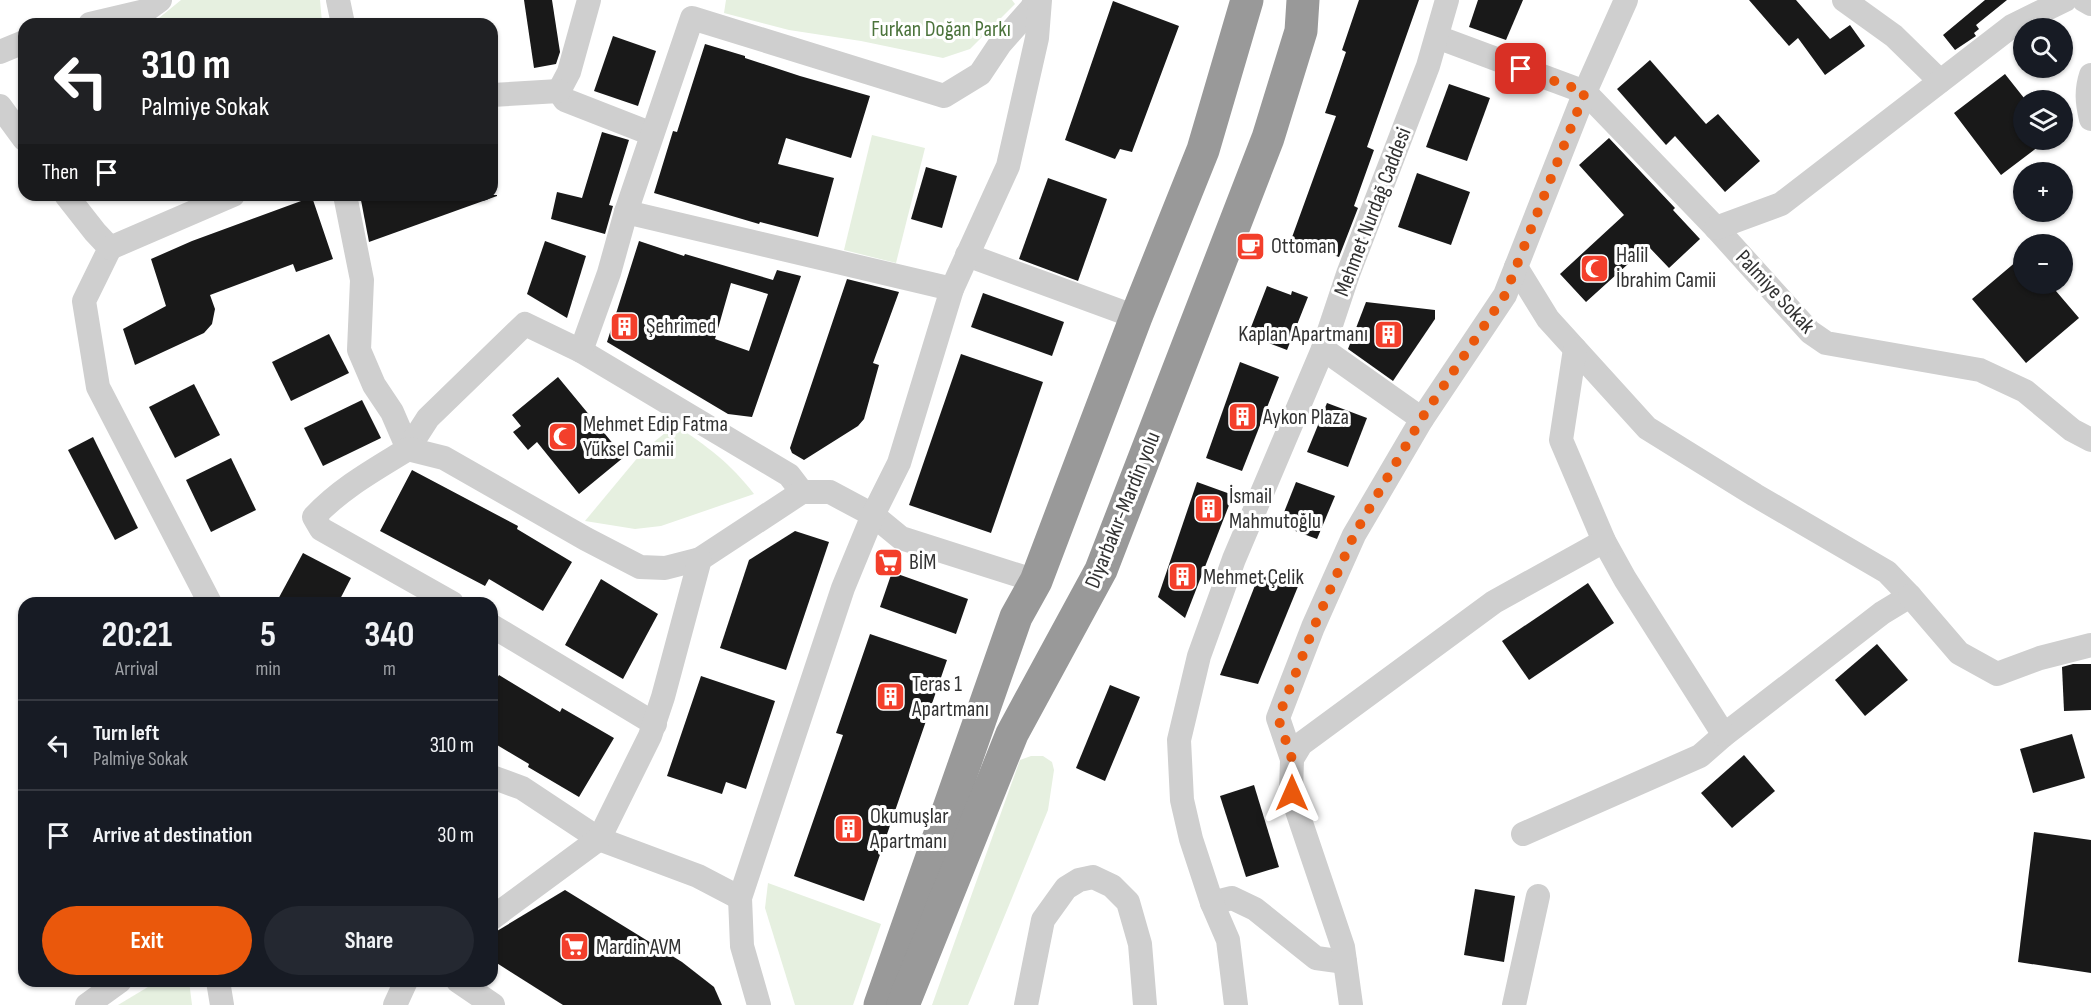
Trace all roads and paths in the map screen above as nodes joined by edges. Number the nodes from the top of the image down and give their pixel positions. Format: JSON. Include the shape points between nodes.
{"nodes":[{"id":1,"x":160,"y":0,"type":"edge"},
{"id":2,"x":338,"y":0,"type":"edge"},
{"id":3,"x":589,"y":0,"type":"edge"},
{"id":4,"x":1038,"y":0,"type":"edge"},
{"id":5,"x":1247,"y":0,"type":"edge"},
{"id":6,"x":1311,"y":0,"type":"edge"},
{"id":7,"x":1447,"y":0,"type":"edge"},
{"id":8,"x":1626,"y":0,"type":"edge"},
{"id":9,"x":1844,"y":0,"type":"edge"},
{"id":10,"x":2084,"y":0,"type":"edge"},
{"id":11,"x":2054,"y":2,"type":"edge"},
{"id":12,"x":2091,"y":4,"type":"edge"},
{"id":13,"x":1302,"y":16,"type":"edge"},
{"id":14,"x":114,"y":18,"type":"edge"},
{"id":15,"x":342,"y":18,"type":"edge"},
{"id":16,"x":1437,"y":37,"type":"junction"},
{"id":17,"x":18,"y":44,"type":"edge"},
{"id":18,"x":0,"y":52,"type":"edge"},
{"id":19,"x":2091,"y":75,"type":"edge"},
{"id":20,"x":1940,"y":81,"type":"junction"},
{"id":21,"x":559,"y":91,"type":"junction"},
{"id":22,"x":1585,"y":92,"type":"junction"},
{"id":23,"x":498,"y":95,"type":"edge"},
{"id":24,"x":0,"y":106,"type":"edge"},
{"id":25,"x":2091,"y":119,"type":"edge"},
{"id":26,"x":18,"y":131,"type":"edge"},
{"id":27,"x":652,"y":134,"type":"junction"},
{"id":28,"x":71,"y":201,"type":"edge"},
{"id":29,"x":219,"y":201,"type":"edge"},
{"id":30,"x":346,"y":201,"type":"edge"},
{"id":31,"x":626,"y":212,"type":"junction"},
{"id":32,"x":1716,"y":228,"type":"junction"},
{"id":33,"x":110,"y":248,"type":"junction"},
{"id":34,"x":967,"y":255,"type":"junction"},
{"id":35,"x":1516,"y":267,"type":"junction"},
{"id":36,"x":952,"y":289,"type":"junction"},
{"id":37,"x":1136,"y":317,"type":"junction"},
{"id":38,"x":1323,"y":349,"type":"junction"},
{"id":39,"x":1575,"y":349,"type":"junction"},
{"id":40,"x":581,"y":351,"type":"junction"},
{"id":41,"x":1422,"y":418,"type":"junction"},
{"id":42,"x":2091,"y":440,"type":"edge"},
{"id":43,"x":408,"y":449,"type":"junction"},
{"id":44,"x":802,"y":492,"type":"junction"},
{"id":45,"x":873,"y":515,"type":"junction"},
{"id":46,"x":1604,"y":541,"type":"junction"},
{"id":47,"x":700,"y":560,"type":"junction"},
{"id":48,"x":1036,"y":581,"type":"junction"},
{"id":49,"x":1910,"y":596,"type":"junction"},
{"id":50,"x":207,"y":597,"type":"edge"},
{"id":51,"x":441,"y":597,"type":"edge"},
{"id":52,"x":498,"y":630,"type":"edge"},
{"id":53,"x":2091,"y":645,"type":"edge"},
{"id":54,"x":655,"y":724,"type":"junction"},
{"id":55,"x":1724,"y":735,"type":"junction"},
{"id":56,"x":1292,"y":759,"type":"junction"},
{"id":57,"x":498,"y":779,"type":"edge"},
{"id":58,"x":1523,"y":834,"type":"dead end"},
{"id":59,"x":600,"y":839,"type":"junction"},
{"id":60,"x":1538,"y":896,"type":"dead end"},
{"id":61,"x":740,"y":898,"type":"junction"},
{"id":62,"x":1212,"y":903,"type":"junction"},
{"id":63,"x":498,"y":914,"type":"edge"},
{"id":64,"x":1345,"y":962,"type":"junction"},
{"id":65,"x":112,"y":987,"type":"edge"},
{"id":66,"x":219,"y":987,"type":"edge"},
{"id":67,"x":403,"y":987,"type":"edge"},
{"id":68,"x":467,"y":987,"type":"edge"},
{"id":69,"x":87,"y":1005,"type":"edge"},
{"id":70,"x":222,"y":1005,"type":"edge"},
{"id":71,"x":395,"y":1005,"type":"edge"},
{"id":72,"x":493,"y":1005,"type":"edge"},
{"id":73,"x":759,"y":1005,"type":"edge"},
{"id":74,"x":880,"y":1005,"type":"edge"},
{"id":75,"x":903,"y":1005,"type":"edge"},
{"id":76,"x":1026,"y":1005,"type":"edge"},
{"id":77,"x":1146,"y":1005,"type":"edge"},
{"id":78,"x":1236,"y":1005,"type":"edge"},
{"id":79,"x":1351,"y":1005,"type":"edge"},
{"id":80,"x":1514,"y":1005,"type":"edge"}],
"edges":[{"from":1,"to":14,"type":"street","via":[[145,10]]},
{"from":2,"to":15,"type":"street"},
{"from":3,"to":21,"type":"street","via":[[569,72]]},
{"from":4,"to":27,"type":"street","via":[[980,74],[944,96],[692,18]]},
{"from":4,"to":34,"type":"street","via":[[1037,38],[1008,166]]},
{"from":5,"to":37,"type":"highway","via":[[1203,150]]},
{"from":6,"to":13,"type":"highway","name":"Diyarbakır-Mardin yolu"},
{"from":7,"to":16,"type":"street","name":"Mehmet Nurdağ Caddesi"},
{"from":8,"to":22,"type":"street"},
{"from":9,"to":20,"type":"street","via":[[1894,36]]},
{"from":10,"to":12,"type":"street"},
{"from":11,"to":20,"type":"street","via":[[2012,26]]},
{"from":13,"to":75,"type":"highway","name":"Diyarbakır-Mardin yolu","via":[[1268,138],[1101,570],[1012,734]]},
{"from":16,"to":22,"type":"street","name":"Palmiye Sokak"},
{"from":16,"to":38,"type":"street","name":"Mehmet Nurdağ Caddesi"},
{"from":17,"to":18,"type":"street"},
{"from":19,"to":25,"type":"street","via":[[2087,103]]},
{"from":20,"to":32,"type":"street","via":[[1781,204]]},
{"from":21,"to":23,"type":"street"},
{"from":21,"to":27,"type":"street","via":[[565,100]]},
{"from":22,"to":32,"type":"street","name":"Palmiye Sokak"},
{"from":22,"to":35,"type":"street"},
{"from":24,"to":26,"type":"street"},
{"from":27,"to":31,"type":"street"},
{"from":28,"to":33,"type":"street"},
{"from":29,"to":33,"type":"street"},
{"from":30,"to":43,"type":"street","via":[[362,280],[359,350]]},
{"from":31,"to":36,"type":"street"},
{"from":31,"to":40,"type":"street"},
{"from":32,"to":42,"type":"street","name":"Palmiye Sokak","via":[[1810,332],[1826,343],[1980,370],[2025,391],[2072,430]]},
{"from":33,"to":50,"type":"street","via":[[84,301],[98,387]]},
{"from":34,"to":36,"type":"street"},
{"from":34,"to":37,"type":"street"},
{"from":35,"to":39,"type":"street","via":[[1548,319]]},
{"from":35,"to":41,"type":"street","via":[[1505,295]]},
{"from":36,"to":45,"type":"street","via":[[899,463]]},
{"from":37,"to":48,"type":"highway"},
{"from":38,"to":41,"type":"street"},
{"from":38,"to":62,"type":"street","name":"Mehmet Nurdağ Caddesi","via":[[1234,559],[1199,656],[1179,740],[1182,800]]},
{"from":39,"to":46,"type":"street","via":[[1562,440]]},
{"from":39,"to":49,"type":"street","via":[[1647,428],[1887,572]]},
{"from":40,"to":43,"type":"street","via":[[525,324],[428,418]]},
{"from":40,"to":44,"type":"street","via":[[789,475]]},
{"from":41,"to":56,"type":"street","via":[[1354,535],[1278,718]]},
{"from":43,"to":47,"type":"street","via":[[444,458],[640,567],[665,568]]},
{"from":43,"to":51,"type":"street","via":[[360,477],[314,517],[321,529]]},
{"from":44,"to":45,"type":"street","via":[[830,492]]},
{"from":44,"to":47,"type":"street"},
{"from":45,"to":48,"type":"street","via":[[902,538]]},
{"from":45,"to":61,"type":"street","via":[[843,588]]},
{"from":46,"to":55,"type":"street"},
{"from":46,"to":56,"type":"street","via":[[1494,602],[1301,744]]},
{"from":47,"to":54,"type":"street"},
{"from":48,"to":74,"type":"highway","via":[[1016,617]]},
{"from":49,"to":53,"type":"street","via":[[1959,653],[1997,674]]},
{"from":49,"to":55,"type":"street","via":[[1882,613]]},
{"from":52,"to":54,"type":"street"},
{"from":54,"to":59,"type":"street"},
{"from":55,"to":58,"type":"street","via":[[1700,756]]},
{"from":56,"to":64,"type":"street","via":[[1292,793]]},
{"from":57,"to":59,"type":"street","via":[[522,788]]},
{"from":59,"to":61,"type":"street","via":[[698,876]]},
{"from":59,"to":63,"type":"street"},
{"from":60,"to":80,"type":"street"},
{"from":61,"to":73,"type":"street","via":[[742,946]]},
{"from":62,"to":64,"type":"street","via":[[1232,898],[1255,909],[1316,958]]},
{"from":62,"to":78,"type":"street","name":"Mehmet Nurdağ Caddesi","via":[[1228,940]]},
{"from":64,"to":79,"type":"street"},
{"from":65,"to":69,"type":"street"},
{"from":66,"to":70,"type":"street"},
{"from":67,"to":71,"type":"street"},
{"from":68,"to":72,"type":"street"},
{"from":76,"to":77,"type":"street","via":[[1043,920],[1066,888],[1093,877],[1112,885],[1128,902],[1140,944]]}]}
